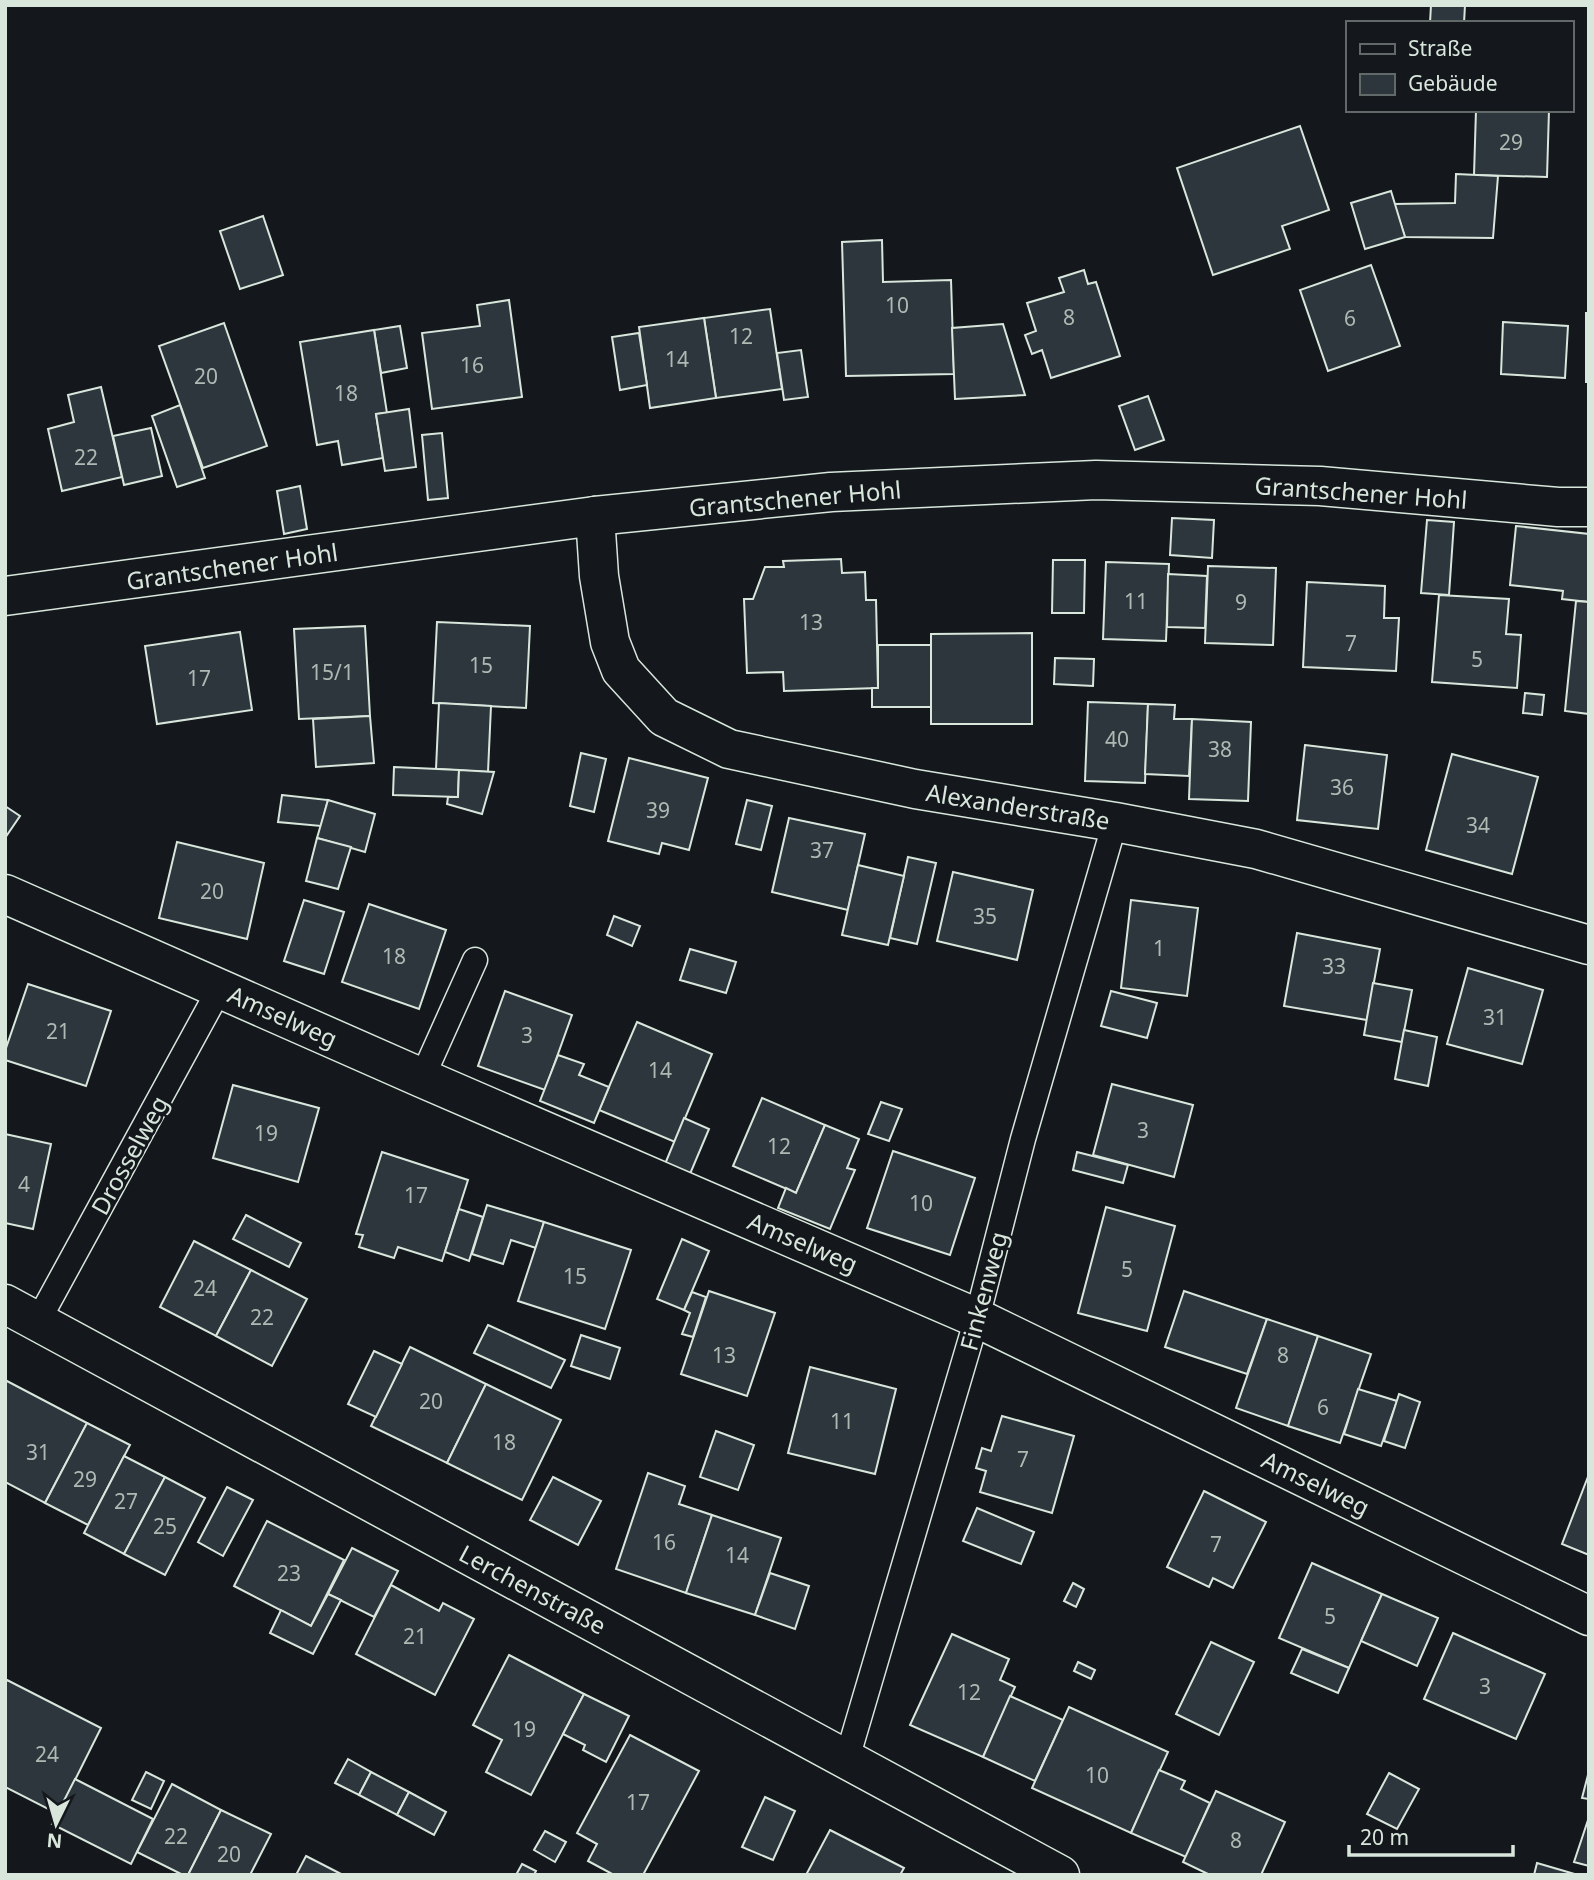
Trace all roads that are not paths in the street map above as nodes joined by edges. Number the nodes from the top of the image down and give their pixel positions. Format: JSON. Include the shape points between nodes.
{"nodes":[{"id":1,"x":1589,"y":507,"type":"edge"},
{"id":2,"x":595,"y":516,"type":"junction"},
{"id":3,"x":5,"y":596,"type":"edge"},
{"id":4,"x":1115,"y":822,"type":"junction"},
{"id":5,"x":5,"y":894,"type":"edge"},
{"id":6,"x":1589,"y":945,"type":"edge"},
{"id":7,"x":475,"y":960,"type":"dead end"},
{"id":8,"x":219,"y":988,"type":"junction"},
{"id":9,"x":422,"y":1078,"type":"junction"},
{"id":10,"x":22,"y":1312,"type":"edge"},
{"id":11,"x":977,"y":1318,"type":"junction"},
{"id":12,"x":1589,"y":1615,"type":"edge"},
{"id":13,"x":845,"y":1758,"type":"junction"},
{"id":14,"x":1060,"y":1875,"type":"edge"}],
"edges":[{"from":1,"to":2,"type":"street","name":"Grantschener Hohl","via":[[1320,486],[1096,480],[831,492]]},
{"from":2,"to":3,"type":"street","name":"Grantschener Hohl"},
{"from":2,"to":4,"type":"street","name":"Alexanderstraße","via":[[610,642],[621,670],[664,717],[729,749],[915,789]]},
{"from":4,"to":6,"type":"street","name":"Alexanderstraße","via":[[1256,849]]},
{"from":4,"to":11,"type":"lane","name":"Finkenweg","via":[[1023,1139]]},
{"from":5,"to":8,"type":"street","name":"Amselweg"},
{"from":7,"to":9,"type":"lane"},
{"from":8,"to":9,"type":"street","name":"Amselweg"},
{"from":8,"to":10,"type":"lane","name":"Drosselweg"},
{"from":9,"to":11,"type":"street","name":"Amselweg"},
{"from":10,"to":13,"type":"street","name":"Lerchenstraße"},
{"from":11,"to":12,"type":"street","name":"Amselweg"},
{"from":11,"to":13,"type":"lane","name":"Finkenweg"},
{"from":13,"to":14,"type":"street","name":"Lerchenstraße"}]}
